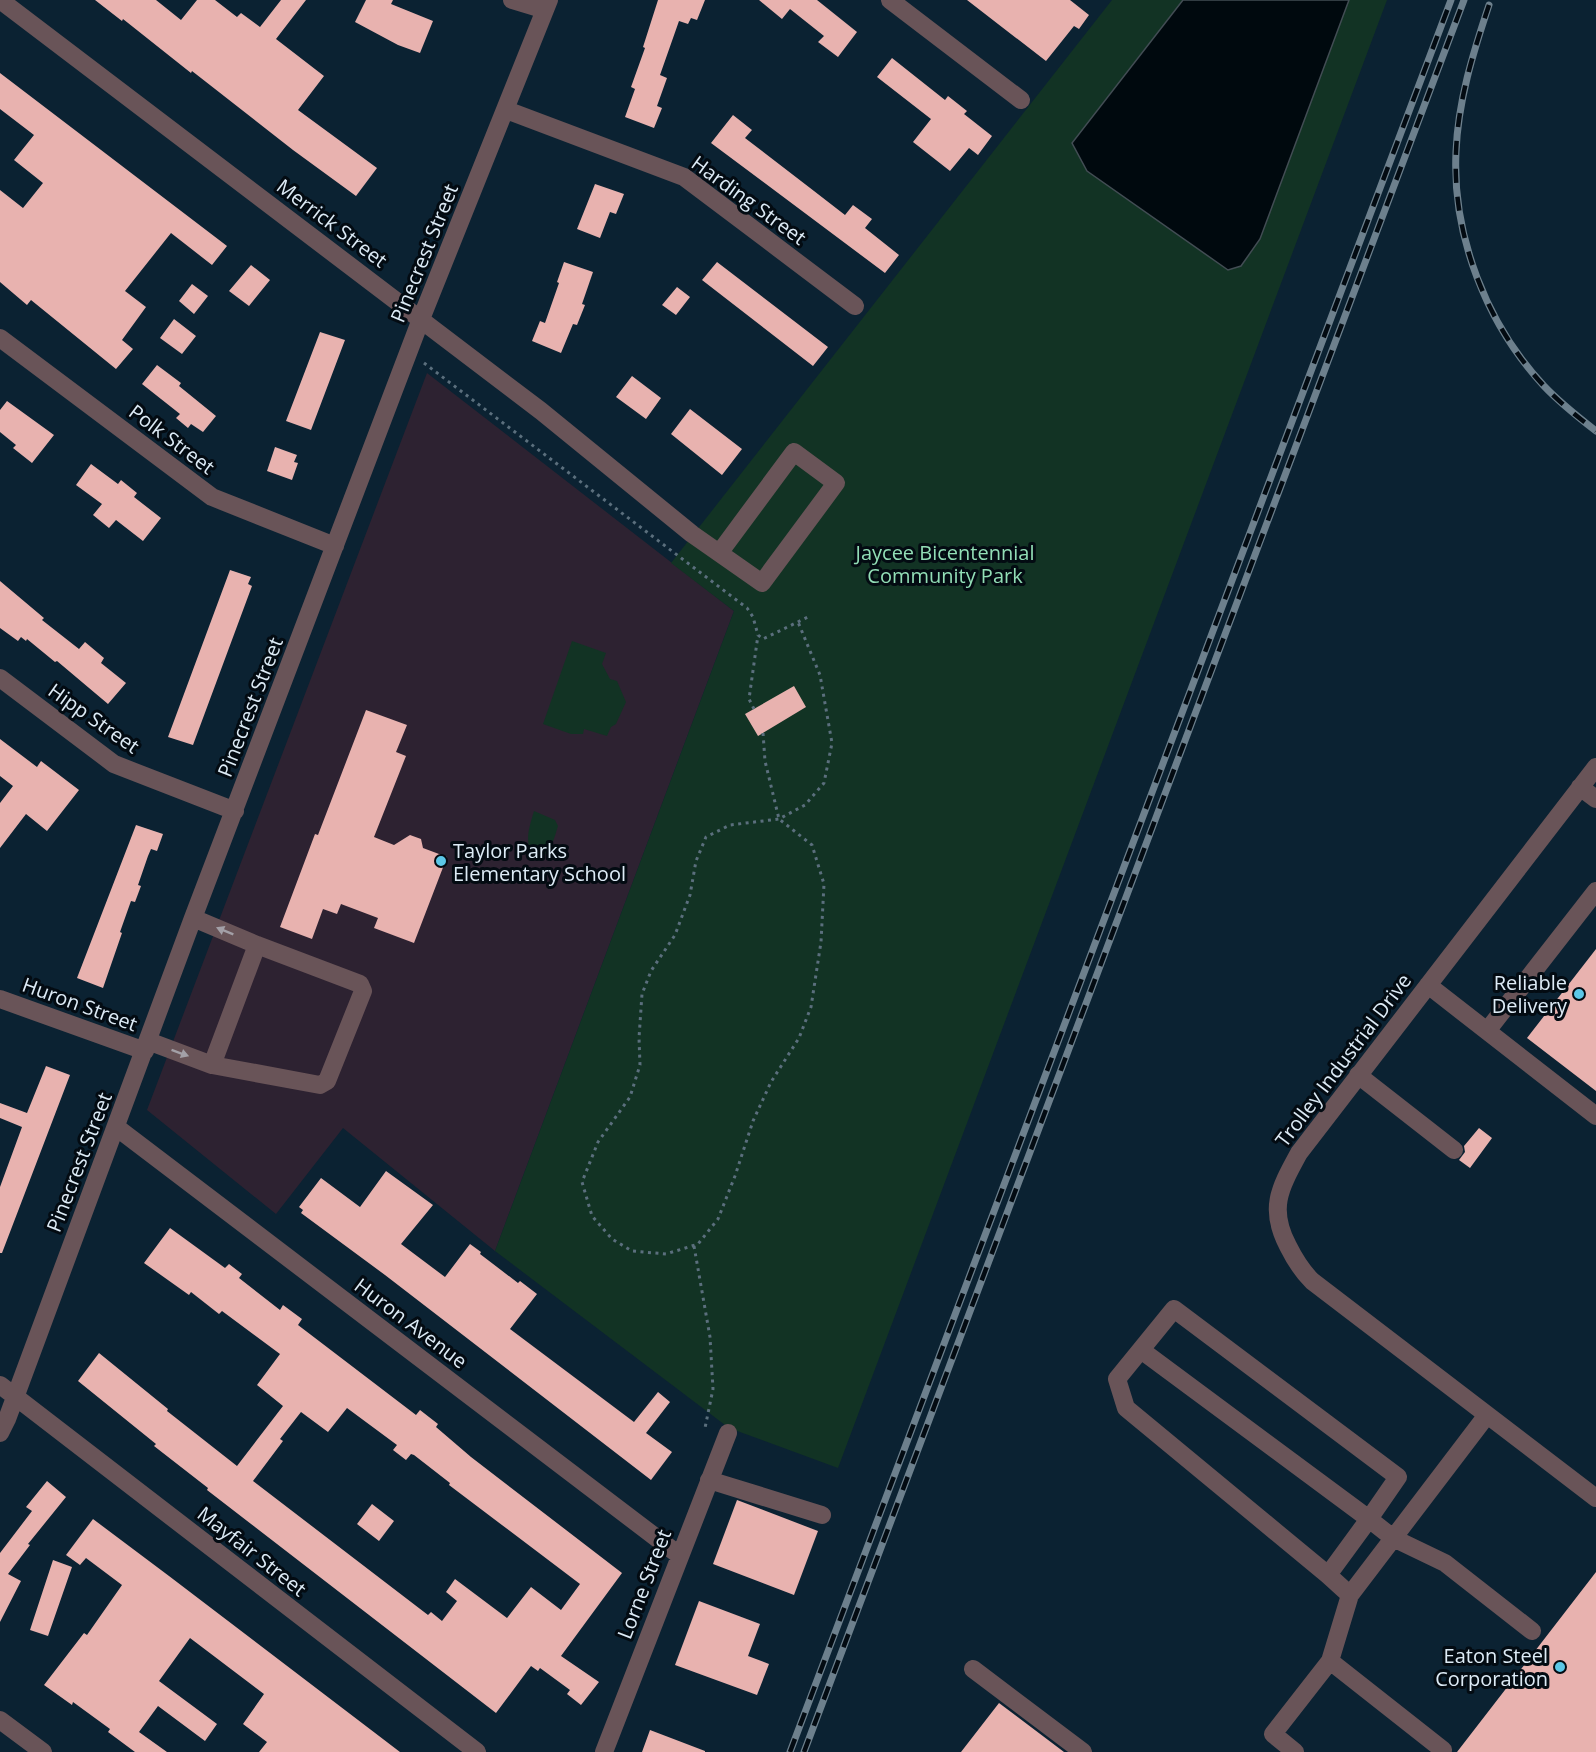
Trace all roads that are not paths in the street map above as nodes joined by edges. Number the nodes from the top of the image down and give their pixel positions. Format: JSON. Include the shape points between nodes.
{"nodes":[{"id":1,"x":0,"y":0,"type":"edge"},
{"id":2,"x":512,"y":0,"type":"edge"},
{"id":3,"x":890,"y":0,"type":"edge"},
{"id":4,"x":547,"y":5,"type":"edge"},
{"id":5,"x":1020,"y":100,"type":"dead end"},
{"id":6,"x":506,"y":110,"type":"junction"},
{"id":7,"x":855,"y":306,"type":"dead end"},
{"id":8,"x":421,"y":319,"type":"junction"},
{"id":9,"x":0,"y":338,"type":"edge"},
{"id":10,"x":335,"y":546,"type":"junction"},
{"id":11,"x":720,"y":552,"type":"junction"},
{"id":12,"x":0,"y":678,"type":"edge"},
{"id":13,"x":1596,"y":767,"type":"edge"},
{"id":14,"x":1581,"y":787,"type":"junction"},
{"id":15,"x":1596,"y":799,"type":"edge"},
{"id":16,"x":235,"y":811,"type":"junction"},
{"id":17,"x":1596,"y":891,"type":"edge"},
{"id":18,"x":193,"y":918,"type":"junction"},
{"id":19,"x":257,"y":945,"type":"junction"},
{"id":20,"x":1428,"y":985,"type":"junction"},
{"id":21,"x":0,"y":999,"type":"edge"},
{"id":22,"x":1487,"y":1031,"type":"junction"},
{"id":23,"x":146,"y":1046,"type":"junction"},
{"id":24,"x":212,"y":1065,"type":"junction"},
{"id":25,"x":1358,"y":1075,"type":"junction"},
{"id":26,"x":1596,"y":1116,"type":"edge"},
{"id":27,"x":116,"y":1127,"type":"junction"},
{"id":28,"x":1454,"y":1150,"type":"dead end"},
{"id":29,"x":1141,"y":1350,"type":"junction"},
{"id":30,"x":0,"y":1385,"type":"edge"},
{"id":31,"x":15,"y":1396,"type":"junction"},
{"id":32,"x":1487,"y":1415,"type":"junction"},
{"id":33,"x":0,"y":1433,"type":"edge"},
{"id":34,"x":728,"y":1433,"type":"dead end"},
{"id":35,"x":709,"y":1480,"type":"junction"},
{"id":36,"x":1596,"y":1498,"type":"edge"},
{"id":37,"x":822,"y":1515,"type":"dead end"},
{"id":38,"x":1369,"y":1519,"type":"junction"},
{"id":39,"x":1393,"y":1538,"type":"junction"},
{"id":40,"x":679,"y":1555,"type":"junction"},
{"id":41,"x":1328,"y":1575,"type":"junction"},
{"id":42,"x":1350,"y":1595,"type":"junction"},
{"id":43,"x":1532,"y":1631,"type":"dead end"},
{"id":44,"x":1330,"y":1661,"type":"junction"},
{"id":45,"x":973,"y":1669,"type":"dead end"},
{"id":46,"x":0,"y":1720,"type":"edge"},
{"id":47,"x":1443,"y":1750,"type":"dead end"},
{"id":48,"x":43,"y":1752,"type":"edge"},
{"id":49,"x":477,"y":1752,"type":"edge"},
{"id":50,"x":604,"y":1752,"type":"edge"},
{"id":51,"x":1083,"y":1752,"type":"edge"},
{"id":52,"x":1295,"y":1752,"type":"edge"}],
"edges":[{"from":1,"to":8,"type":"street","name":"Merrick Street"},
{"from":2,"to":4,"type":"street"},
{"from":3,"to":5,"type":"street"},
{"from":4,"to":6,"type":"street","name":"Pinecrest Street"},
{"from":6,"to":7,"type":"street","name":"Harding Street","via":[[684,177]]},
{"from":6,"to":8,"type":"street","name":"Pinecrest Street"},
{"from":8,"to":10,"type":"street","name":"Pinecrest Street"},
{"from":8,"to":11,"type":"street","name":"Merrick Street","via":[[542,411],[692,534]]},
{"from":9,"to":10,"type":"street","name":"Polk Street","via":[[212,497]]},
{"from":10,"to":16,"type":"street","name":"Pinecrest Street"},
{"from":11,"to":11,"type":"street","name":"Merrick Street","via":[[762,583],[836,483],[794,452]]},
{"from":12,"to":16,"type":"street","name":"Hipp Street","via":[[114,764]]},
{"from":13,"to":14,"type":"street","name":"Trolley Industrial Drive"},
{"from":14,"to":15,"type":"street"},
{"from":14,"to":20,"type":"street","name":"Trolley Industrial Drive"},
{"from":16,"to":18,"type":"street","name":"Pinecrest Street"},
{"from":17,"to":22,"type":"street"},
{"from":19,"to":18,"type":"street","one_way":true},
{"from":18,"to":23,"type":"street","name":"Pinecrest Street"},
{"from":19,"to":24,"type":"street"},
{"from":19,"to":24,"type":"street","name":"Huron Street","via":[[360,984],[363,991],[324,1084]]},
{"from":20,"to":22,"type":"street"},
{"from":20,"to":25,"type":"street","name":"Trolley Industrial Drive"},
{"from":21,"to":23,"type":"street","name":"Huron Street"},
{"from":22,"to":26,"type":"street"},
{"from":23,"to":24,"type":"street","name":"Huron Street","one_way":true},
{"from":23,"to":27,"type":"street","name":"Pinecrest Street"},
{"from":25,"to":28,"type":"street"},
{"from":25,"to":32,"type":"street","name":"Trolley Industrial Drive","via":[[1299,1153],[1285,1178],[1276,1218],[1282,1234],[1301,1270],[1312,1281]]},
{"from":27,"to":31,"type":"street","name":"Pinecrest Street"},
{"from":27,"to":40,"type":"street","name":"Huron Avenue"},
{"from":29,"to":38,"type":"street"},
{"from":29,"to":38,"type":"street","via":[[1174,1309],[1398,1477]]},
{"from":29,"to":41,"type":"street","via":[[1118,1379],[1126,1408]]},
{"from":30,"to":31,"type":"street","name":"Mayfair Street"},
{"from":31,"to":33,"type":"street","name":"Pinecrest Street"},
{"from":31,"to":49,"type":"street","name":"Mayfair Street"},
{"from":32,"to":36,"type":"street","name":"Trolley Industrial Drive"},
{"from":32,"to":39,"type":"street"},
{"from":34,"to":35,"type":"street","name":"Lorne Street"},
{"from":35,"to":37,"type":"street"},
{"from":35,"to":40,"type":"street","name":"Lorne Street"},
{"from":38,"to":39,"type":"street"},
{"from":38,"to":41,"type":"street"},
{"from":39,"to":42,"type":"street"},
{"from":39,"to":43,"type":"street","via":[[1445,1563]]},
{"from":40,"to":50,"type":"street","name":"Lorne Street"},
{"from":41,"to":42,"type":"street"},
{"from":42,"to":44,"type":"street"},
{"from":44,"to":47,"type":"street"},
{"from":44,"to":52,"type":"street","via":[[1272,1734]]},
{"from":45,"to":51,"type":"street"},
{"from":46,"to":48,"type":"street"}]}
